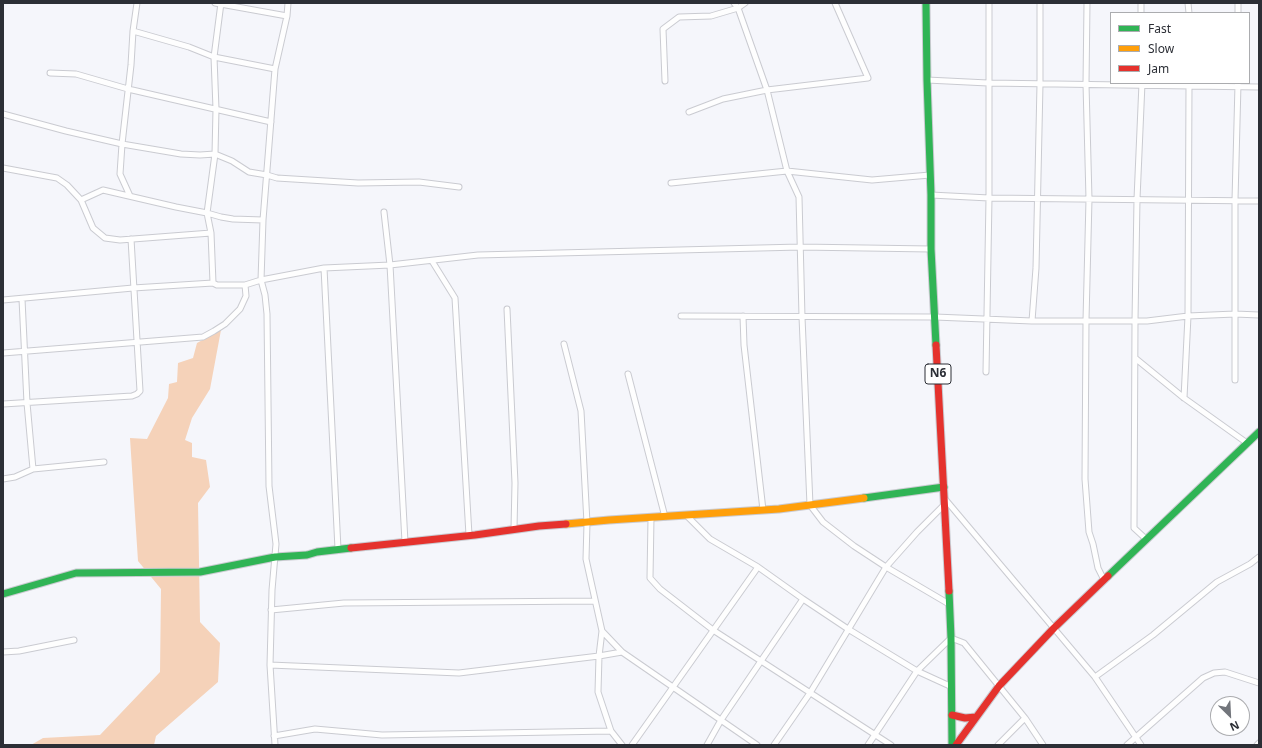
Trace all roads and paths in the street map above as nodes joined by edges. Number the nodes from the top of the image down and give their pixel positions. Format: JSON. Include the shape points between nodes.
{"nodes":[{"id":1,"x":137,"y":3,"type":"edge"},
{"id":2,"x":215,"y":3,"type":"edge"},
{"id":3,"x":288,"y":3,"type":"edge"},
{"id":4,"x":734,"y":3,"type":"edge"},
{"id":5,"x":745,"y":3,"type":"edge"},
{"id":6,"x":835,"y":3,"type":"edge"},
{"id":7,"x":926,"y":3,"type":"edge"},
{"id":8,"x":989,"y":3,"type":"edge"},
{"id":9,"x":1040,"y":3,"type":"edge"},
{"id":10,"x":1087,"y":3,"type":"edge"},
{"id":11,"x":221,"y":4,"type":"edge"},
{"id":12,"x":738,"y":8,"type":"junction"},
{"id":13,"x":287,"y":16,"type":"junction"},
{"id":14,"x":133,"y":31,"type":"junction"},
{"id":15,"x":214,"y":56,"type":"junction"},
{"id":16,"x":275,"y":69,"type":"junction"},
{"id":17,"x":50,"y":73,"type":"dead end"},
{"id":18,"x":927,"y":80,"type":"junction"},
{"id":19,"x":665,"y":81,"type":"dead end"},
{"id":20,"x":988,"y":83,"type":"junction"},
{"id":21,"x":1040,"y":84,"type":"junction"},
{"id":22,"x":1086,"y":84,"type":"junction"},
{"id":23,"x":1142,"y":84,"type":"edge"},
{"id":24,"x":1189,"y":84,"type":"edge"},
{"id":25,"x":1238,"y":84,"type":"edge"},
{"id":26,"x":1259,"y":87,"type":"edge"},
{"id":27,"x":128,"y":89,"type":"junction"},
{"id":28,"x":767,"y":90,"type":"junction"},
{"id":29,"x":216,"y":108,"type":"junction"},
{"id":30,"x":690,"y":112,"type":"dead end"},
{"id":31,"x":3,"y":114,"type":"edge"},
{"id":32,"x":271,"y":122,"type":"junction"},
{"id":33,"x":122,"y":144,"type":"junction"},
{"id":34,"x":215,"y":154,"type":"junction"},
{"id":35,"x":3,"y":168,"type":"edge"},
{"id":36,"x":787,"y":171,"type":"junction"},
{"id":37,"x":267,"y":175,"type":"junction"},
{"id":38,"x":930,"y":175,"type":"junction"},
{"id":39,"x":672,"y":183,"type":"dead end"},
{"id":40,"x":460,"y":187,"type":"dead end"},
{"id":41,"x":130,"y":196,"type":"junction"},
{"id":42,"x":931,"y":196,"type":"junction"},
{"id":43,"x":989,"y":198,"type":"junction"},
{"id":44,"x":1089,"y":198,"type":"junction"},
{"id":45,"x":1037,"y":199,"type":"junction"},
{"id":46,"x":1137,"y":199,"type":"junction"},
{"id":47,"x":81,"y":200,"type":"junction"},
{"id":48,"x":1235,"y":200,"type":"junction"},
{"id":49,"x":1188,"y":201,"type":"junction"},
{"id":50,"x":1259,"y":201,"type":"edge"},
{"id":51,"x":207,"y":212,"type":"junction"},
{"id":52,"x":384,"y":212,"type":"dead end"},
{"id":53,"x":263,"y":220,"type":"junction"},
{"id":54,"x":211,"y":233,"type":"junction"},
{"id":55,"x":131,"y":239,"type":"junction"},
{"id":56,"x":800,"y":247,"type":"junction"},
{"id":57,"x":932,"y":249,"type":"junction"},
{"id":58,"x":432,"y":260,"type":"junction"},
{"id":59,"x":390,"y":265,"type":"junction"},
{"id":60,"x":324,"y":268,"type":"junction"},
{"id":61,"x":261,"y":280,"type":"junction"},
{"id":62,"x":213,"y":284,"type":"junction"},
{"id":63,"x":245,"y":286,"type":"junction"},
{"id":64,"x":133,"y":288,"type":"junction"},
{"id":65,"x":22,"y":299,"type":"junction"},
{"id":66,"x":3,"y":300,"type":"edge"},
{"id":67,"x":507,"y":309,"type":"dead end"},
{"id":68,"x":1235,"y":314,"type":"junction"},
{"id":69,"x":1259,"y":315,"type":"edge"},
{"id":70,"x":681,"y":316,"type":"dead end"},
{"id":71,"x":743,"y":316,"type":"junction"},
{"id":72,"x":1188,"y":316,"type":"junction"},
{"id":73,"x":802,"y":317,"type":"junction"},
{"id":74,"x":936,"y":317,"type":"junction"},
{"id":75,"x":987,"y":318,"type":"junction"},
{"id":76,"x":1086,"y":320,"type":"junction"},
{"id":77,"x":1135,"y":320,"type":"junction"},
{"id":78,"x":1032,"y":321,"type":"junction"},
{"id":79,"x":137,"y":342,"type":"junction"},
{"id":80,"x":564,"y":344,"type":"dead end"},
{"id":81,"x":25,"y":351,"type":"junction"},
{"id":82,"x":3,"y":353,"type":"edge"},
{"id":83,"x":1135,"y":358,"type":"junction"},
{"id":84,"x":986,"y":372,"type":"dead end"},
{"id":85,"x":628,"y":374,"type":"dead end"},
{"id":86,"x":1235,"y":380,"type":"dead end"},
{"id":87,"x":1184,"y":398,"type":"junction"},
{"id":88,"x":27,"y":403,"type":"junction"},
{"id":89,"x":3,"y":404,"type":"edge"},
{"id":90,"x":1259,"y":432,"type":"edge"},
{"id":91,"x":1247,"y":443,"type":"junction"},
{"id":92,"x":104,"y":462,"type":"dead end"},
{"id":93,"x":33,"y":469,"type":"junction"},
{"id":94,"x":3,"y":478,"type":"edge"},
{"id":95,"x":944,"y":487,"type":"junction"},
{"id":96,"x":944,"y":501,"type":"junction"},
{"id":97,"x":810,"y":505,"type":"junction"},
{"id":98,"x":763,"y":510,"type":"junction"},
{"id":99,"x":687,"y":516,"type":"junction"},
{"id":100,"x":665,"y":517,"type":"junction"},
{"id":101,"x":651,"y":518,"type":"junction"},
{"id":102,"x":587,"y":523,"type":"junction"},
{"id":103,"x":514,"y":529,"type":"junction"},
{"id":104,"x":469,"y":535,"type":"junction"},
{"id":105,"x":1146,"y":539,"type":"junction"},
{"id":106,"x":405,"y":542,"type":"junction"},
{"id":107,"x":338,"y":549,"type":"junction"},
{"id":108,"x":275,"y":557,"type":"junction"},
{"id":109,"x":1259,"y":558,"type":"edge"},
{"id":110,"x":758,"y":567,"type":"junction"},
{"id":111,"x":886,"y":567,"type":"junction"},
{"id":112,"x":1104,"y":580,"type":"junction"},
{"id":113,"x":3,"y":594,"type":"edge"},
{"id":114,"x":804,"y":599,"type":"junction"},
{"id":115,"x":595,"y":601,"type":"junction"},
{"id":116,"x":950,"y":604,"type":"junction"},
{"id":117,"x":271,"y":610,"type":"junction"},
{"id":118,"x":1054,"y":628,"type":"junction"},
{"id":119,"x":848,"y":629,"type":"junction"},
{"id":120,"x":713,"y":630,"type":"junction"},
{"id":121,"x":602,"y":631,"type":"junction"},
{"id":122,"x":951,"y":638,"type":"junction"},
{"id":123,"x":74,"y":640,"type":"dead end"},
{"id":124,"x":3,"y":652,"type":"edge"},
{"id":125,"x":622,"y":652,"type":"junction"},
{"id":126,"x":599,"y":656,"type":"junction"},
{"id":127,"x":761,"y":661,"type":"junction"},
{"id":128,"x":270,"y":665,"type":"junction"},
{"id":129,"x":916,"y":671,"type":"junction"},
{"id":130,"x":1095,"y":677,"type":"junction"},
{"id":131,"x":1259,"y":683,"type":"edge"},
{"id":132,"x":999,"y":686,"type":"junction"},
{"id":133,"x":674,"y":687,"type":"junction"},
{"id":134,"x":952,"y":687,"type":"junction"},
{"id":135,"x":810,"y":692,"type":"junction"},
{"id":136,"x":952,"y":715,"type":"junction"},
{"id":137,"x":976,"y":717,"type":"junction"},
{"id":138,"x":1025,"y":718,"type":"junction"},
{"id":139,"x":721,"y":720,"type":"junction"},
{"id":140,"x":611,"y":731,"type":"junction"},
{"id":141,"x":875,"y":734,"type":"junction"},
{"id":142,"x":274,"y":736,"type":"junction"},
{"id":143,"x":1136,"y":738,"type":"junction"},
{"id":144,"x":275,"y":745,"type":"edge"},
{"id":145,"x":622,"y":745,"type":"edge"},
{"id":146,"x":632,"y":745,"type":"edge"},
{"id":147,"x":707,"y":745,"type":"edge"},
{"id":148,"x":757,"y":745,"type":"edge"},
{"id":149,"x":774,"y":745,"type":"edge"},
{"id":150,"x":868,"y":745,"type":"edge"},
{"id":151,"x":891,"y":745,"type":"edge"},
{"id":152,"x":952,"y":745,"type":"edge"},
{"id":153,"x":956,"y":745,"type":"edge"},
{"id":154,"x":998,"y":745,"type":"edge"},
{"id":155,"x":1043,"y":745,"type":"edge"},
{"id":156,"x":1127,"y":745,"type":"edge"},
{"id":157,"x":1141,"y":745,"type":"edge"}],
"edges":[{"from":1,"to":14,"type":"street"},
{"from":2,"to":11,"type":"street"},
{"from":3,"to":13,"type":"street"},
{"from":4,"to":12,"type":"street"},
{"from":5,"to":12,"type":"street"},
{"from":6,"to":28,"type":"street","via":[[868,78]]},
{"from":7,"to":18,"type":"main road","number":"N6"},
{"from":8,"to":20,"type":"street"},
{"from":9,"to":21,"type":"street"},
{"from":10,"to":22,"type":"street"},
{"from":11,"to":13,"type":"street"},
{"from":11,"to":15,"type":"street"},
{"from":12,"to":19,"type":"street","via":[[711,16],[679,17],[663,29]]},
{"from":12,"to":28,"type":"street"},
{"from":13,"to":16,"type":"street"},
{"from":14,"to":15,"type":"street"},
{"from":14,"to":27,"type":"street"},
{"from":15,"to":16,"type":"street"},
{"from":15,"to":29,"type":"street"},
{"from":16,"to":32,"type":"street"},
{"from":17,"to":27,"type":"street","via":[[76,74]]},
{"from":18,"to":20,"type":"street"},
{"from":18,"to":38,"type":"main road","number":"N6"},
{"from":20,"to":21,"type":"street"},
{"from":20,"to":43,"type":"street"},
{"from":21,"to":22,"type":"street"},
{"from":21,"to":45,"type":"street"},
{"from":22,"to":23,"type":"street"},
{"from":22,"to":44,"type":"street"},
{"from":23,"to":24,"type":"street"},
{"from":23,"to":46,"type":"street"},
{"from":24,"to":25,"type":"street"},
{"from":24,"to":49,"type":"street"},
{"from":25,"to":26,"type":"street"},
{"from":25,"to":48,"type":"street"},
{"from":27,"to":29,"type":"street"},
{"from":27,"to":33,"type":"street"},
{"from":28,"to":30,"type":"street","via":[[723,99]]},
{"from":28,"to":36,"type":"street"},
{"from":29,"to":32,"type":"street"},
{"from":29,"to":34,"type":"street"},
{"from":31,"to":33,"type":"street"},
{"from":32,"to":37,"type":"street"},
{"from":33,"to":34,"type":"street","via":[[181,154]]},
{"from":33,"to":41,"type":"street","via":[[120,174]]},
{"from":34,"to":37,"type":"street","via":[[249,172]]},
{"from":34,"to":51,"type":"street"},
{"from":35,"to":47,"type":"street","via":[[57,178]]},
{"from":36,"to":38,"type":"street","via":[[872,180]]},
{"from":36,"to":39,"type":"street"},
{"from":36,"to":56,"type":"street","via":[[799,197]]},
{"from":37,"to":40,"type":"street","via":[[277,178],[358,183],[420,182]]},
{"from":37,"to":53,"type":"street"},
{"from":38,"to":42,"type":"main road","number":"N6"},
{"from":41,"to":47,"type":"street","via":[[103,190]]},
{"from":41,"to":51,"type":"street"},
{"from":42,"to":43,"type":"street"},
{"from":42,"to":57,"type":"main road","number":"N6"},
{"from":43,"to":45,"type":"street"},
{"from":43,"to":75,"type":"street"},
{"from":44,"to":45,"type":"street"},
{"from":44,"to":46,"type":"street"},
{"from":44,"to":76,"type":"street"},
{"from":45,"to":78,"type":"street"},
{"from":46,"to":49,"type":"street"},
{"from":46,"to":77,"type":"street"},
{"from":47,"to":55,"type":"street","via":[[93,228],[105,238]]},
{"from":48,"to":49,"type":"street"},
{"from":48,"to":50,"type":"street"},
{"from":48,"to":68,"type":"street"},
{"from":49,"to":72,"type":"street"},
{"from":51,"to":53,"type":"street","via":[[233,219]]},
{"from":51,"to":54,"type":"street"},
{"from":52,"to":59,"type":"street"},
{"from":53,"to":61,"type":"street"},
{"from":54,"to":55,"type":"street"},
{"from":54,"to":62,"type":"street"},
{"from":55,"to":64,"type":"street"},
{"from":56,"to":57,"type":"street"},
{"from":56,"to":58,"type":"street","via":[[478,255]]},
{"from":56,"to":73,"type":"street"},
{"from":57,"to":74,"type":"main road","number":"N6"},
{"from":58,"to":59,"type":"street"},
{"from":58,"to":104,"type":"street","via":[[455,298]]},
{"from":59,"to":60,"type":"street"},
{"from":59,"to":106,"type":"street"},
{"from":60,"to":61,"type":"street"},
{"from":60,"to":107,"type":"street"},
{"from":61,"to":63,"type":"street"},
{"from":61,"to":108,"type":"street","via":[[267,314],[269,486],[276,544]]},
{"from":62,"to":63,"type":"street"},
{"from":62,"to":64,"type":"street"},
{"from":63,"to":79,"type":"street","via":[[246,296],[240,308],[225,324],[203,337]]},
{"from":64,"to":65,"type":"street"},
{"from":64,"to":79,"type":"street"},
{"from":65,"to":66,"type":"street"},
{"from":65,"to":81,"type":"street"},
{"from":67,"to":103,"type":"street","via":[[515,483]]},
{"from":68,"to":69,"type":"street"},
{"from":68,"to":72,"type":"street"},
{"from":68,"to":86,"type":"street"},
{"from":70,"to":71,"type":"street"},
{"from":71,"to":73,"type":"street"},
{"from":71,"to":98,"type":"street"},
{"from":72,"to":77,"type":"street"},
{"from":72,"to":87,"type":"street"},
{"from":73,"to":74,"type":"street"},
{"from":73,"to":97,"type":"street"},
{"from":74,"to":75,"type":"street"},
{"from":74,"to":95,"type":"main road","number":"N6"},
{"from":75,"to":78,"type":"street"},
{"from":75,"to":84,"type":"street"},
{"from":76,"to":77,"type":"street"},
{"from":76,"to":78,"type":"street"},
{"from":76,"to":112,"type":"street","via":[[1086,498],[1089,532],[1098,568]]},
{"from":77,"to":83,"type":"street"},
{"from":79,"to":81,"type":"street"},
{"from":79,"to":88,"type":"street","via":[[140,391],[138,394]]},
{"from":80,"to":102,"type":"street","via":[[581,411]]},
{"from":81,"to":82,"type":"street"},
{"from":81,"to":88,"type":"street"},
{"from":83,"to":87,"type":"street"},
{"from":83,"to":105,"type":"street","via":[[1134,528]]},
{"from":85,"to":100,"type":"street"},
{"from":87,"to":91,"type":"street"},
{"from":88,"to":89,"type":"street"},
{"from":88,"to":93,"type":"street"},
{"from":90,"to":91,"type":"main road"},
{"from":91,"to":105,"type":"main road"},
{"from":92,"to":93,"type":"street"},
{"from":93,"to":94,"type":"street","via":[[15,477]]},
{"from":95,"to":96,"type":"main road","number":"N6"},
{"from":95,"to":97,"type":"main road"},
{"from":96,"to":111,"type":"street"},
{"from":96,"to":116,"type":"main road","number":"N6"},
{"from":96,"to":118,"type":"street"},
{"from":97,"to":98,"type":"main road"},
{"from":97,"to":111,"type":"street","via":[[823,522]]},
{"from":98,"to":99,"type":"main road"},
{"from":99,"to":100,"type":"main road"},
{"from":99,"to":110,"type":"street","via":[[710,539]]},
{"from":100,"to":101,"type":"main road"},
{"from":101,"to":102,"type":"main road"},
{"from":101,"to":120,"type":"street","via":[[650,578],[660,590]]},
{"from":102,"to":103,"type":"main road"},
{"from":102,"to":115,"type":"street","via":[[586,559]]},
{"from":103,"to":104,"type":"main road"},
{"from":104,"to":106,"type":"main road"},
{"from":105,"to":112,"type":"main road"},
{"from":106,"to":107,"type":"main road"},
{"from":107,"to":108,"type":"main road","via":[[307,555]]},
{"from":108,"to":113,"type":"main road","via":[[200,572],[76,573]]},
{"from":108,"to":117,"type":"street"},
{"from":109,"to":130,"type":"street","via":[[1217,582],[1152,636]]},
{"from":110,"to":114,"type":"street"},
{"from":110,"to":120,"type":"street"},
{"from":111,"to":116,"type":"street"},
{"from":111,"to":119,"type":"street"},
{"from":112,"to":118,"type":"main road"},
{"from":114,"to":119,"type":"street"},
{"from":114,"to":127,"type":"street"},
{"from":115,"to":117,"type":"street","via":[[344,603]]},
{"from":115,"to":121,"type":"street"},
{"from":116,"to":122,"type":"main road","number":"N6"},
{"from":117,"to":128,"type":"street"},
{"from":118,"to":130,"type":"street"},
{"from":118,"to":132,"type":"main road"},
{"from":119,"to":129,"type":"street"},
{"from":119,"to":135,"type":"street"},
{"from":120,"to":127,"type":"street"},
{"from":120,"to":133,"type":"street"},
{"from":121,"to":125,"type":"street"},
{"from":121,"to":126,"type":"street"},
{"from":122,"to":129,"type":"street"},
{"from":122,"to":132,"type":"street","via":[[964,642]]},
{"from":122,"to":134,"type":"main road","number":"N6"},
{"from":123,"to":124,"type":"street"},
{"from":125,"to":126,"type":"street"},
{"from":125,"to":133,"type":"street"},
{"from":126,"to":128,"type":"street","via":[[459,673]]},
{"from":126,"to":140,"type":"street","via":[[598,692]]},
{"from":127,"to":135,"type":"street"},
{"from":127,"to":139,"type":"street"},
{"from":128,"to":142,"type":"street"},
{"from":129,"to":134,"type":"street"},
{"from":129,"to":141,"type":"street"},
{"from":130,"to":143,"type":"street"},
{"from":131,"to":143,"type":"street","via":[[1225,672],[1214,672],[1202,678]]},
{"from":132,"to":137,"type":"main road"},
{"from":132,"to":138,"type":"street"},
{"from":133,"to":139,"type":"street"},
{"from":133,"to":146,"type":"street"},
{"from":134,"to":136,"type":"main road","number":"N6"},
{"from":135,"to":141,"type":"street"},
{"from":135,"to":149,"type":"street"},
{"from":136,"to":137,"type":"main road"},
{"from":136,"to":152,"type":"main road","number":"N6"},
{"from":137,"to":153,"type":"main road"},
{"from":138,"to":154,"type":"street"},
{"from":138,"to":155,"type":"street"},
{"from":139,"to":147,"type":"street"},
{"from":139,"to":148,"type":"street"},
{"from":140,"to":142,"type":"street","via":[[382,735],[315,729]]},
{"from":140,"to":145,"type":"street"},
{"from":141,"to":150,"type":"street"},
{"from":141,"to":151,"type":"street"},
{"from":142,"to":144,"type":"street"},
{"from":143,"to":156,"type":"street"},
{"from":143,"to":157,"type":"street"}]}
